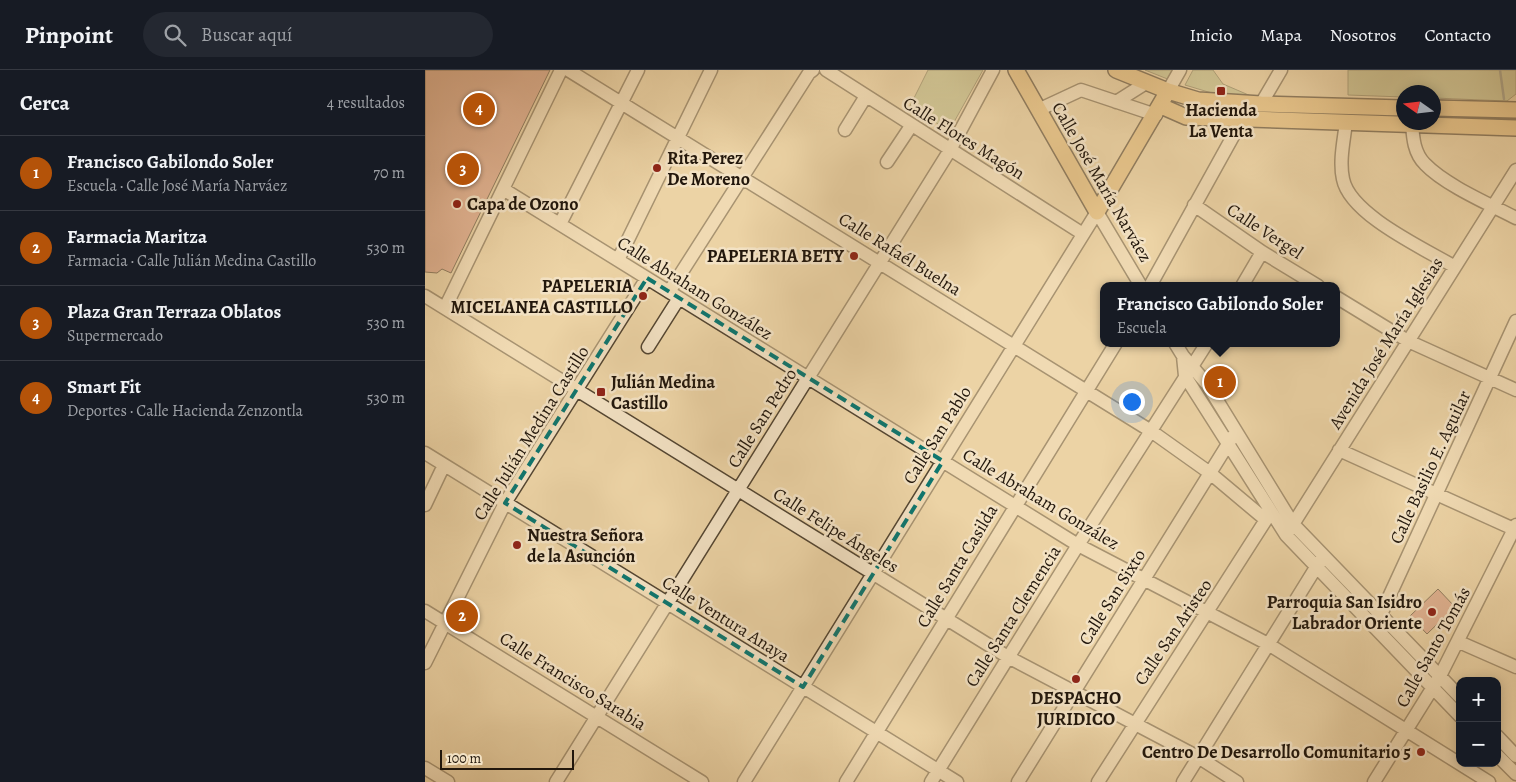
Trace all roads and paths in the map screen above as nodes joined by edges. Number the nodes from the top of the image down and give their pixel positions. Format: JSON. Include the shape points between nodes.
{"nodes":[{"id":1,"x":561,"y":70,"type":"edge"},
{"id":2,"x":568,"y":70,"type":"edge"},
{"id":3,"x":638,"y":70,"type":"edge"},
{"id":4,"x":711,"y":70,"type":"edge"},
{"id":5,"x":813,"y":70,"type":"edge"},
{"id":6,"x":827,"y":70,"type":"edge"},
{"id":7,"x":993,"y":70,"type":"edge"},
{"id":8,"x":1016,"y":70,"type":"edge"},
{"id":9,"x":1116,"y":70,"type":"edge"},
{"id":10,"x":1179,"y":70,"type":"edge"},
{"id":11,"x":1281,"y":70,"type":"edge"},
{"id":12,"x":1146,"y":83,"type":"junction"},
{"id":13,"x":1168,"y":91,"type":"junction"},
{"id":14,"x":866,"y":96,"type":"junction"},
{"id":15,"x":1116,"y":102,"type":"junction"},
{"id":16,"x":622,"y":103,"type":"junction"},
{"id":17,"x":1261,"y":104,"type":"junction"},
{"id":18,"x":1513,"y":107,"type":"edge"},
{"id":19,"x":1396,"y":108,"type":"edge"},
{"id":20,"x":1441,"y":108,"type":"edge"},
{"id":21,"x":1039,"y":110,"type":"junction"},
{"id":22,"x":1158,"y":110,"type":"junction"},
{"id":23,"x":1242,"y":120,"type":"junction"},
{"id":24,"x":1346,"y":122,"type":"junction"},
{"id":25,"x":1396,"y":124,"type":"edge"},
{"id":26,"x":1441,"y":125,"type":"edge"},
{"id":27,"x":911,"y":126,"type":"junction"},
{"id":28,"x":1516,"y":128,"type":"edge"},
{"id":29,"x":845,"y":130,"type":"dead end"},
{"id":30,"x":1412,"y":130,"type":"edge"},
{"id":31,"x":678,"y":138,"type":"junction"},
{"id":32,"x":949,"y":150,"type":"junction"},
{"id":33,"x":887,"y":162,"type":"dead end"},
{"id":34,"x":1516,"y":170,"type":"edge"},
{"id":35,"x":742,"y":177,"type":"junction"},
{"id":36,"x":503,"y":189,"type":"junction"},
{"id":37,"x":1194,"y":205,"type":"junction"},
{"id":38,"x":1493,"y":206,"type":"junction"},
{"id":39,"x":1097,"y":212,"type":"junction"},
{"id":40,"x":1516,"y":218,"type":"edge"},
{"id":41,"x":560,"y":224,"type":"junction"},
{"id":42,"x":1083,"y":234,"type":"junction"},
{"id":43,"x":1262,"y":252,"type":"junction"},
{"id":44,"x":618,"y":260,"type":"junction"},
{"id":45,"x":879,"y":262,"type":"junction"},
{"id":46,"x":1455,"y":267,"type":"junction"},
{"id":47,"x":647,"y":278,"type":"junction"},
{"id":48,"x":1139,"y":282,"type":"edge"},
{"id":49,"x":1152,"y":282,"type":"edge"},
{"id":50,"x":1244,"y":282,"type":"edge"},
{"id":51,"x":1311,"y":282,"type":"edge"},
{"id":52,"x":674,"y":295,"type":"junction"},
{"id":53,"x":425,"y":296,"type":"edge"},
{"id":54,"x":1340,"y":299,"type":"edge"},
{"id":55,"x":445,"y":308,"type":"junction"},
{"id":56,"x":1516,"y":321,"type":"edge"},
{"id":57,"x":1408,"y":341,"type":"junction"},
{"id":58,"x":1014,"y":346,"type":"junction"},
{"id":59,"x":648,"y":347,"type":"dead end"},
{"id":60,"x":1114,"y":347,"type":"edge"},
{"id":61,"x":1177,"y":347,"type":"edge"},
{"id":62,"x":1204,"y":347,"type":"edge"},
{"id":63,"x":1189,"y":371,"type":"junction"},
{"id":64,"x":808,"y":378,"type":"junction"},
{"id":65,"x":1490,"y":378,"type":"junction"},
{"id":66,"x":578,"y":390,"type":"junction"},
{"id":67,"x":1516,"y":390,"type":"edge"},
{"id":68,"x":1086,"y":391,"type":"junction"},
{"id":69,"x":1237,"y":430,"type":"junction"},
{"id":70,"x":1151,"y":432,"type":"junction"},
{"id":71,"x":1229,"y":442,"type":"junction"},
{"id":72,"x":1339,"y":450,"type":"junction"},
{"id":73,"x":425,"y":453,"type":"edge"},
{"id":74,"x":943,"y":461,"type":"junction"},
{"id":75,"x":444,"y":465,"type":"junction"},
{"id":76,"x":1210,"y":473,"type":"junction"},
{"id":77,"x":738,"y":490,"type":"junction"},
{"id":78,"x":1437,"y":494,"type":"junction"},
{"id":79,"x":505,"y":502,"type":"junction"},
{"id":80,"x":425,"y":505,"type":"edge"},
{"id":81,"x":1014,"y":505,"type":"junction"},
{"id":82,"x":1273,"y":514,"type":"junction"},
{"id":83,"x":1515,"y":528,"type":"edge"},
{"id":84,"x":1289,"y":529,"type":"junction"},
{"id":85,"x":1078,"y":545,"type":"junction"},
{"id":86,"x":1324,"y":556,"type":"junction"},
{"id":87,"x":1315,"y":567,"type":"junction"},
{"id":88,"x":873,"y":574,"type":"junction"},
{"id":89,"x":1144,"y":579,"type":"junction"},
{"id":90,"x":668,"y":603,"type":"junction"},
{"id":91,"x":425,"y":611,"type":"edge"},
{"id":92,"x":1208,"y":613,"type":"junction"},
{"id":93,"x":945,"y":618,"type":"junction"},
{"id":94,"x":1378,"y":622,"type":"junction"},
{"id":95,"x":444,"y":623,"type":"junction"},
{"id":96,"x":1459,"y":642,"type":"junction"},
{"id":97,"x":1268,"y":644,"type":"junction"},
{"id":98,"x":1009,"y":657,"type":"junction"},
{"id":99,"x":425,"y":663,"type":"edge"},
{"id":100,"x":1516,"y":667,"type":"edge"},
{"id":101,"x":1440,"y":676,"type":"junction"},
{"id":102,"x":803,"y":688,"type":"junction"},
{"id":103,"x":1433,"y":688,"type":"junction"},
{"id":104,"x":1074,"y":692,"type":"junction"},
{"id":105,"x":1456,"y":693,"type":"edge"},
{"id":106,"x":1456,"y":712,"type":"edge"},
{"id":107,"x":597,"y":717,"type":"junction"},
{"id":108,"x":1134,"y":724,"type":"junction"},
{"id":109,"x":1407,"y":729,"type":"junction"},
{"id":110,"x":875,"y":733,"type":"junction"},
{"id":111,"x":1501,"y":740,"type":"edge"},
{"id":112,"x":1516,"y":756,"type":"edge"},
{"id":113,"x":1198,"y":758,"type":"junction"},
{"id":114,"x":1501,"y":759,"type":"edge"},
{"id":115,"x":425,"y":768,"type":"edge"},
{"id":116,"x":1516,"y":774,"type":"edge"},
{"id":117,"x":934,"y":777,"type":"edge"},
{"id":118,"x":448,"y":782,"type":"edge"},
{"id":119,"x":556,"y":782,"type":"edge"},
{"id":120,"x":702,"y":782,"type":"edge"},
{"id":121,"x":744,"y":782,"type":"edge"},
{"id":122,"x":846,"y":782,"type":"edge"},
{"id":123,"x":957,"y":782,"type":"edge"},
{"id":124,"x":1018,"y":782,"type":"edge"},
{"id":125,"x":1098,"y":782,"type":"edge"},
{"id":126,"x":1183,"y":782,"type":"edge"},
{"id":127,"x":1237,"y":782,"type":"edge"},
{"id":128,"x":1374,"y":782,"type":"edge"},
{"id":129,"x":1489,"y":782,"type":"edge"}],
"edges":[{"from":1,"to":36,"type":"street"},
{"from":2,"to":16,"type":"street","name":"Calle Rafaél Buelna"},
{"from":3,"to":16,"type":"street"},
{"from":4,"to":31,"type":"street"},
{"from":5,"to":35,"type":"street"},
{"from":6,"to":14,"type":"street","name":"Calle Flores Magón"},
{"from":7,"to":32,"type":"street","name":"Calle San Pedro"},
{"from":8,"to":21,"type":"main road","name":"Calle José María Narváez"},
{"from":9,"to":12,"type":"main road"},
{"from":10,"to":13,"type":"street"},
{"from":11,"to":17,"type":"street"},
{"from":12,"to":13,"type":"main road"},
{"from":12,"to":15,"type":"street"},
{"from":13,"to":17,"type":"main road","via":[[1198,100]]},
{"from":13,"to":22,"type":"main road","name":"Calle San Pablo"},
{"from":14,"to":27,"type":"street","name":"Calle Flores Magón"},
{"from":14,"to":29,"type":"street"},
{"from":15,"to":21,"type":"street","via":[[1081,90]]},
{"from":15,"to":22,"type":"street"},
{"from":16,"to":31,"type":"street","name":"Calle Rafaél Buelna"},
{"from":16,"to":41,"type":"street"},
{"from":17,"to":19,"type":"main road"},
{"from":18,"to":20,"type":"main road"},
{"from":21,"to":39,"type":"main road","name":"Calle José María Narváez"},
{"from":22,"to":23,"type":"main road","via":[[1185,117]]},
{"from":22,"to":39,"type":"main road","name":"Calle San Pablo"},
{"from":23,"to":24,"type":"main road"},
{"from":23,"to":37,"type":"street"},
{"from":24,"to":25,"type":"main road"},
{"from":24,"to":46,"type":"street","via":[[1343,180],[1355,201],[1381,223]]},
{"from":26,"to":28,"type":"main road"},
{"from":27,"to":32,"type":"street","name":"Calle Flores Magón"},
{"from":27,"to":33,"type":"street"},
{"from":30,"to":38,"type":"street","via":[[1413,142],[1424,164]]},
{"from":31,"to":35,"type":"street","name":"Calle Rafaél Buelna"},
{"from":31,"to":44,"type":"street"},
{"from":32,"to":42,"type":"street","name":"Calle Flores Magón"},
{"from":32,"to":45,"type":"street","name":"Calle San Pedro"},
{"from":34,"to":38,"type":"street","name":"Avenida José María Iglesias"},
{"from":35,"to":45,"type":"street","name":"Calle Rafaél Buelna"},
{"from":35,"to":52,"type":"street"},
{"from":36,"to":41,"type":"street","name":"Calle Abraham González"},
{"from":36,"to":55,"type":"street"},
{"from":37,"to":43,"type":"street","name":"Calle Vergel"},
{"from":37,"to":49,"type":"street"},
{"from":38,"to":40,"type":"street"},
{"from":38,"to":46,"type":"street","name":"Avenida José María Iglesias"},
{"from":39,"to":42,"type":"street","name":"Calle San Pablo"},
{"from":39,"to":48,"type":"street","name":"Calle José María Narváez"},
{"from":41,"to":44,"type":"street","name":"Calle Abraham González"},
{"from":42,"to":58,"type":"street","name":"Calle San Pablo"},
{"from":43,"to":50,"type":"street"},
{"from":43,"to":51,"type":"street","name":"Calle Vergel"},
{"from":44,"to":47,"type":"street","name":"Calle Abraham González"},
{"from":45,"to":58,"type":"street","name":"Calle Rafaél Buelna"},
{"from":45,"to":64,"type":"street","name":"Calle San Pedro"},
{"from":46,"to":57,"type":"street","name":"Avenida José María Iglesias"},
{"from":47,"to":52,"type":"street","name":"Calle Abraham González"},
{"from":47,"to":66,"type":"street","name":"Calle Julián Medina Castillo"},
{"from":52,"to":59,"type":"street"},
{"from":52,"to":64,"type":"street","name":"Calle Abraham González"},
{"from":53,"to":55,"type":"street","name":"Calle Felipe Ángeles"},
{"from":54,"to":57,"type":"street"},
{"from":55,"to":66,"type":"street","name":"Calle Felipe Ángeles"},
{"from":56,"to":65,"type":"street","name":"Calle Basilio E. Aguilar"},
{"from":57,"to":65,"type":"street"},
{"from":57,"to":72,"type":"street","name":"Avenida José María Iglesias"},
{"from":58,"to":68,"type":"street","name":"Calle Rafaél Buelna"},
{"from":58,"to":74,"type":"street","name":"Calle San Pablo"},
{"from":60,"to":68,"type":"street","name":"Calle Santa Casilda"},
{"from":61,"to":63,"type":"street"},
{"from":62,"to":63,"type":"street","name":"Calle Santa Clemencia"},
{"from":63,"to":69,"type":"street"},
{"from":63,"to":70,"type":"street","name":"Calle Santa Clemencia"},
{"from":63,"to":71,"type":"street"},
{"from":64,"to":74,"type":"street","name":"Calle Abraham González"},
{"from":64,"to":77,"type":"street","name":"Calle San Pedro"},
{"from":65,"to":67,"type":"street"},
{"from":65,"to":78,"type":"street","name":"Calle Basilio E. Aguilar"},
{"from":66,"to":77,"type":"street","name":"Calle Felipe Ángeles"},
{"from":66,"to":79,"type":"street","name":"Calle Julián Medina Castillo"},
{"from":68,"to":70,"type":"street","name":"Calle Rafaél Buelna"},
{"from":68,"to":81,"type":"street","name":"Calle Santa Casilda"},
{"from":69,"to":71,"type":"street","name":"Calle San Sixto"},
{"from":69,"to":82,"type":"street"},
{"from":70,"to":76,"type":"street","name":"Calle Rafaél Buelna"},
{"from":70,"to":85,"type":"street","name":"Calle Santa Clemencia"},
{"from":71,"to":76,"type":"street","name":"Calle San Sixto"},
{"from":71,"to":82,"type":"street"},
{"from":72,"to":78,"type":"street"},
{"from":72,"to":84,"type":"street","name":"Avenida José María Iglesias"},
{"from":73,"to":75,"type":"street","name":"Calle Ventura Anaya"},
{"from":74,"to":81,"type":"street","name":"Calle Abraham González"},
{"from":74,"to":88,"type":"street","name":"Calle San Pablo"},
{"from":75,"to":79,"type":"street","name":"Calle Ventura Anaya"},
{"from":75,"to":80,"type":"street"},
{"from":76,"to":82,"type":"street","name":"Calle Rafaél Buelna"},
{"from":76,"to":89,"type":"street","name":"Calle San Sixto"},
{"from":77,"to":88,"type":"street","name":"Calle Felipe Ángeles"},
{"from":77,"to":90,"type":"street","name":"Calle San Pedro"},
{"from":78,"to":83,"type":"street"},
{"from":78,"to":94,"type":"street","name":"Calle Basilio E. Aguilar"},
{"from":79,"to":90,"type":"street","name":"Calle Ventura Anaya"},
{"from":79,"to":95,"type":"street","name":"Calle Julián Medina Castillo"},
{"from":81,"to":85,"type":"street","name":"Calle Abraham González"},
{"from":81,"to":93,"type":"street","name":"Calle Santa Casilda"},
{"from":82,"to":84,"type":"street"},
{"from":82,"to":92,"type":"street","name":"Calle San Aristeo"},
{"from":83,"to":96,"type":"street","name":"Calle Santo Tomás"},
{"from":84,"to":86,"type":"street"},
{"from":84,"to":87,"type":"street"},
{"from":85,"to":89,"type":"street","name":"Calle Abraham González"},
{"from":85,"to":98,"type":"street","name":"Calle Santa Clemencia"},
{"from":86,"to":87,"type":"street"},
{"from":86,"to":94,"type":"street"},
{"from":87,"to":94,"type":"street"},
{"from":87,"to":97,"type":"street"},
{"from":88,"to":93,"type":"street","name":"Calle Felipe Ángeles"},
{"from":88,"to":102,"type":"street","name":"Calle San Pablo"},
{"from":89,"to":92,"type":"street","name":"Calle Abraham González"},
{"from":89,"to":104,"type":"street","name":"Calle San Sixto"},
{"from":90,"to":102,"type":"street","name":"Calle Ventura Anaya"},
{"from":90,"to":107,"type":"street","name":"Calle San Pedro"},
{"from":91,"to":95,"type":"street","name":"Calle Francisco Sarabia"},
{"from":92,"to":97,"type":"street","name":"Calle Abraham González"},
{"from":92,"to":108,"type":"street","name":"Calle San Aristeo"},
{"from":93,"to":98,"type":"street","name":"Calle Felipe Ángeles"},
{"from":93,"to":110,"type":"street","name":"Calle Santa Casilda"},
{"from":94,"to":101,"type":"street"},
{"from":94,"to":103,"type":"street"},
{"from":95,"to":99,"type":"street","name":"Calle Julián Medina Castillo"},
{"from":95,"to":107,"type":"street","name":"Calle Francisco Sarabia"},
{"from":96,"to":100,"type":"street"},
{"from":96,"to":101,"type":"street","name":"Calle Santo Tomás"},
{"from":97,"to":109,"type":"street","name":"Calle Abraham González"},
{"from":97,"to":113,"type":"street"},
{"from":98,"to":104,"type":"street","name":"Calle Felipe Ángeles"},
{"from":98,"to":117,"type":"street","name":"Calle Santa Clemencia"},
{"from":101,"to":103,"type":"street","name":"Calle Santo Tomás"},
{"from":101,"to":105,"type":"street"},
{"from":102,"to":110,"type":"street","name":"Calle Ventura Anaya"},
{"from":102,"to":121,"type":"street","name":"Calle San Pablo"},
{"from":103,"to":106,"type":"street"},
{"from":103,"to":109,"type":"street","name":"Calle Santo Tomás"},
{"from":104,"to":108,"type":"street","name":"Calle Felipe Ángeles"},
{"from":104,"to":124,"type":"street","name":"Calle San Sixto"},
{"from":107,"to":119,"type":"street","name":"Calle San Pedro"},
{"from":107,"to":120,"type":"street","name":"Calle Francisco Sarabia"},
{"from":108,"to":113,"type":"street","name":"Calle Felipe Ángeles"},
{"from":108,"to":125,"type":"street","name":"Calle San Aristeo"},
{"from":109,"to":128,"type":"street","name":"Calle Santo Tomás"},
{"from":109,"to":129,"type":"street","name":"Calle Abraham González"},
{"from":110,"to":117,"type":"street","name":"Calle Ventura Anaya"},
{"from":110,"to":122,"type":"street","name":"Calle Santa Casilda"},
{"from":111,"to":112,"type":"street"},
{"from":113,"to":126,"type":"street"},
{"from":113,"to":127,"type":"street","name":"Calle Felipe Ángeles"},
{"from":114,"to":116,"type":"street"},
{"from":115,"to":118,"type":"street"},
{"from":117,"to":123,"type":"street","name":"Calle Ventura Anaya"}]}
